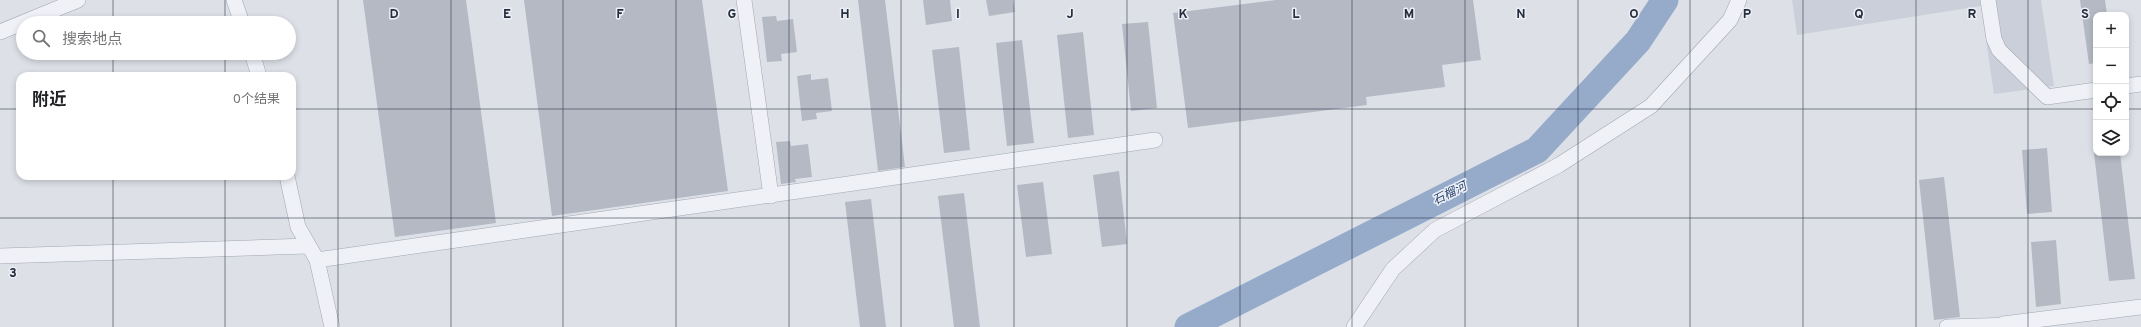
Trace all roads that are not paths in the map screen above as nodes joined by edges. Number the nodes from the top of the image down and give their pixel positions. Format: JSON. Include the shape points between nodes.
{"nodes":[{"id":1,"x":78,"y":0,"type":"edge"},
{"id":2,"x":234,"y":0,"type":"edge"},
{"id":3,"x":744,"y":0,"type":"edge"},
{"id":4,"x":1739,"y":0,"type":"edge"},
{"id":5,"x":1988,"y":0,"type":"edge"},
{"id":6,"x":39,"y":16,"type":"edge"},
{"id":7,"x":240,"y":16,"type":"edge"},
{"id":8,"x":16,"y":25,"type":"edge"},
{"id":9,"x":0,"y":32,"type":"edge"},
{"id":10,"x":254,"y":60,"type":"edge"},
{"id":11,"x":258,"y":72,"type":"edge"},
{"id":12,"x":2141,"y":84,"type":"edge"},
{"id":13,"x":2129,"y":86,"type":"edge"},
{"id":14,"x":2093,"y":90,"type":"edge"},
{"id":15,"x":1155,"y":140,"type":"dead end"},
{"id":16,"x":288,"y":180,"type":"edge"},
{"id":17,"x":771,"y":196,"type":"junction"},
{"id":18,"x":308,"y":246,"type":"junction"},
{"id":19,"x":0,"y":256,"type":"edge"},
{"id":20,"x":317,"y":260,"type":"junction"},
{"id":21,"x":2141,"y":307,"type":"edge"},
{"id":22,"x":2002,"y":324,"type":"junction"},
{"id":23,"x":332,"y":327,"type":"edge"},
{"id":24,"x":1354,"y":327,"type":"edge"},
{"id":25,"x":1947,"y":327,"type":"edge"},
{"id":26,"x":2027,"y":327,"type":"edge"}],
"edges":[{"from":1,"to":6,"type":"street"},
{"from":2,"to":7,"type":"street"},
{"from":3,"to":17,"type":"street"},
{"from":4,"to":24,"type":"street","via":[[1730,20],[1651,106],[1559,165],[1435,230],[1393,269]]},
{"from":5,"to":14,"type":"street","via":[[1994,39],[1999,50],[2047,97]]},
{"from":8,"to":9,"type":"street"},
{"from":10,"to":11,"type":"street"},
{"from":12,"to":13,"type":"street"},
{"from":15,"to":17,"type":"street"},
{"from":16,"to":18,"type":"street","via":[[298,227]]},
{"from":17,"to":20,"type":"street"},
{"from":18,"to":19,"type":"street"},
{"from":18,"to":20,"type":"street"},
{"from":20,"to":23,"type":"street"},
{"from":21,"to":22,"type":"street"},
{"from":22,"to":25,"type":"street"},
{"from":22,"to":26,"type":"street"}]}
